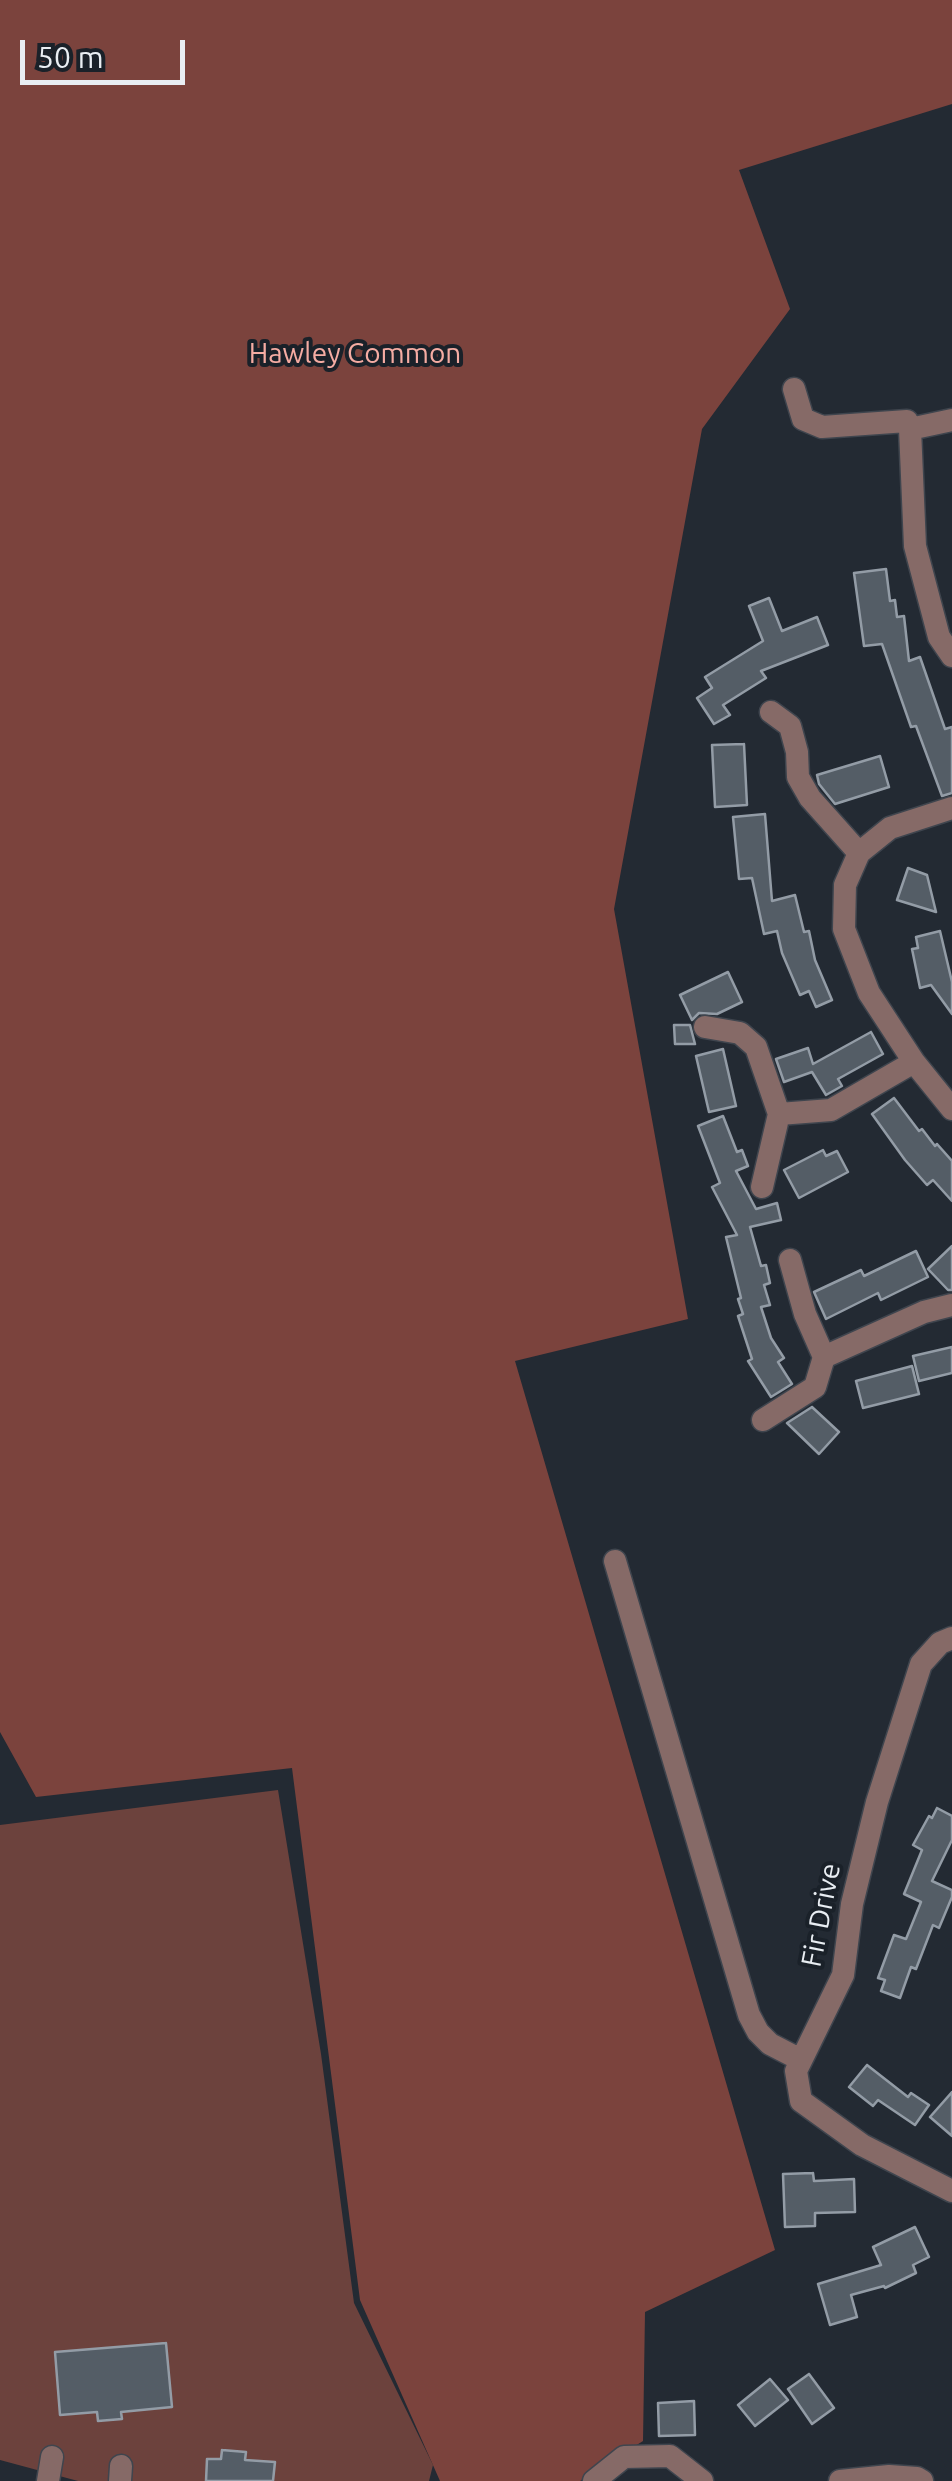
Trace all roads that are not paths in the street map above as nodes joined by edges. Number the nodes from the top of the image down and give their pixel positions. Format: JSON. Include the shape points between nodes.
{"nodes":[{"id":1,"x":794,"y":389,"type":"dead end"},
{"id":2,"x":952,"y":420,"type":"edge"},
{"id":3,"x":910,"y":428,"type":"junction"},
{"id":4,"x":952,"y":656,"type":"edge"},
{"id":5,"x":771,"y":712,"type":"dead end"},
{"id":6,"x":952,"y":808,"type":"edge"},
{"id":7,"x":859,"y":853,"type":"junction"},
{"id":8,"x":705,"y":1027,"type":"dead end"},
{"id":9,"x":914,"y":1062,"type":"junction"},
{"id":10,"x":952,"y":1109,"type":"edge"},
{"id":11,"x":780,"y":1114,"type":"junction"},
{"id":12,"x":762,"y":1187,"type":"dead end"},
{"id":13,"x":790,"y":1260,"type":"dead end"},
{"id":14,"x":952,"y":1305,"type":"edge"},
{"id":15,"x":824,"y":1357,"type":"junction"},
{"id":16,"x":764,"y":1420,"type":"dead end"},
{"id":17,"x":615,"y":1561,"type":"dead end"},
{"id":18,"x":952,"y":1638,"type":"edge"},
{"id":19,"x":801,"y":2060,"type":"junction"},
{"id":20,"x":952,"y":2191,"type":"edge"},
{"id":21,"x":52,"y":2457,"type":"dead end"},
{"id":22,"x":48,"y":2481,"type":"edge"},
{"id":23,"x":594,"y":2481,"type":"edge"},
{"id":24,"x":702,"y":2481,"type":"edge"},
{"id":25,"x":840,"y":2481,"type":"edge"},
{"id":26,"x":922,"y":2481,"type":"edge"}],
"edges":[{"from":1,"to":3,"type":"street","via":[[803,419],[822,427],[907,420]]},
{"from":2,"to":3,"type":"street"},
{"from":3,"to":4,"type":"street","via":[[915,546],[939,636]]},
{"from":5,"to":7,"type":"street","via":[[790,726],[804,788]]},
{"from":6,"to":7,"type":"street","via":[[890,828]]},
{"from":7,"to":9,"type":"street","via":[[846,885],[844,929],[869,993]]},
{"from":8,"to":11,"type":"street","via":[[740,1033],[756,1046]]},
{"from":9,"to":10,"type":"street"},
{"from":9,"to":11,"type":"street","via":[[832,1110]]},
{"from":11,"to":12,"type":"street"},
{"from":13,"to":15,"type":"street"},
{"from":14,"to":15,"type":"street"},
{"from":15,"to":16,"type":"street","via":[[816,1387]]},
{"from":17,"to":19,"type":"street","via":[[748,2015],[770,2044]]},
{"from":18,"to":19,"type":"street","name":"Fir Drive","via":[[921,1664],[877,1802],[843,1976]]},
{"from":19,"to":20,"type":"street","via":[[801,2100],[862,2145]]},
{"from":21,"to":22,"type":"street"},
{"from":23,"to":24,"type":"street","via":[[624,2456],[670,2456]]},
{"from":25,"to":26,"type":"street"}]}
